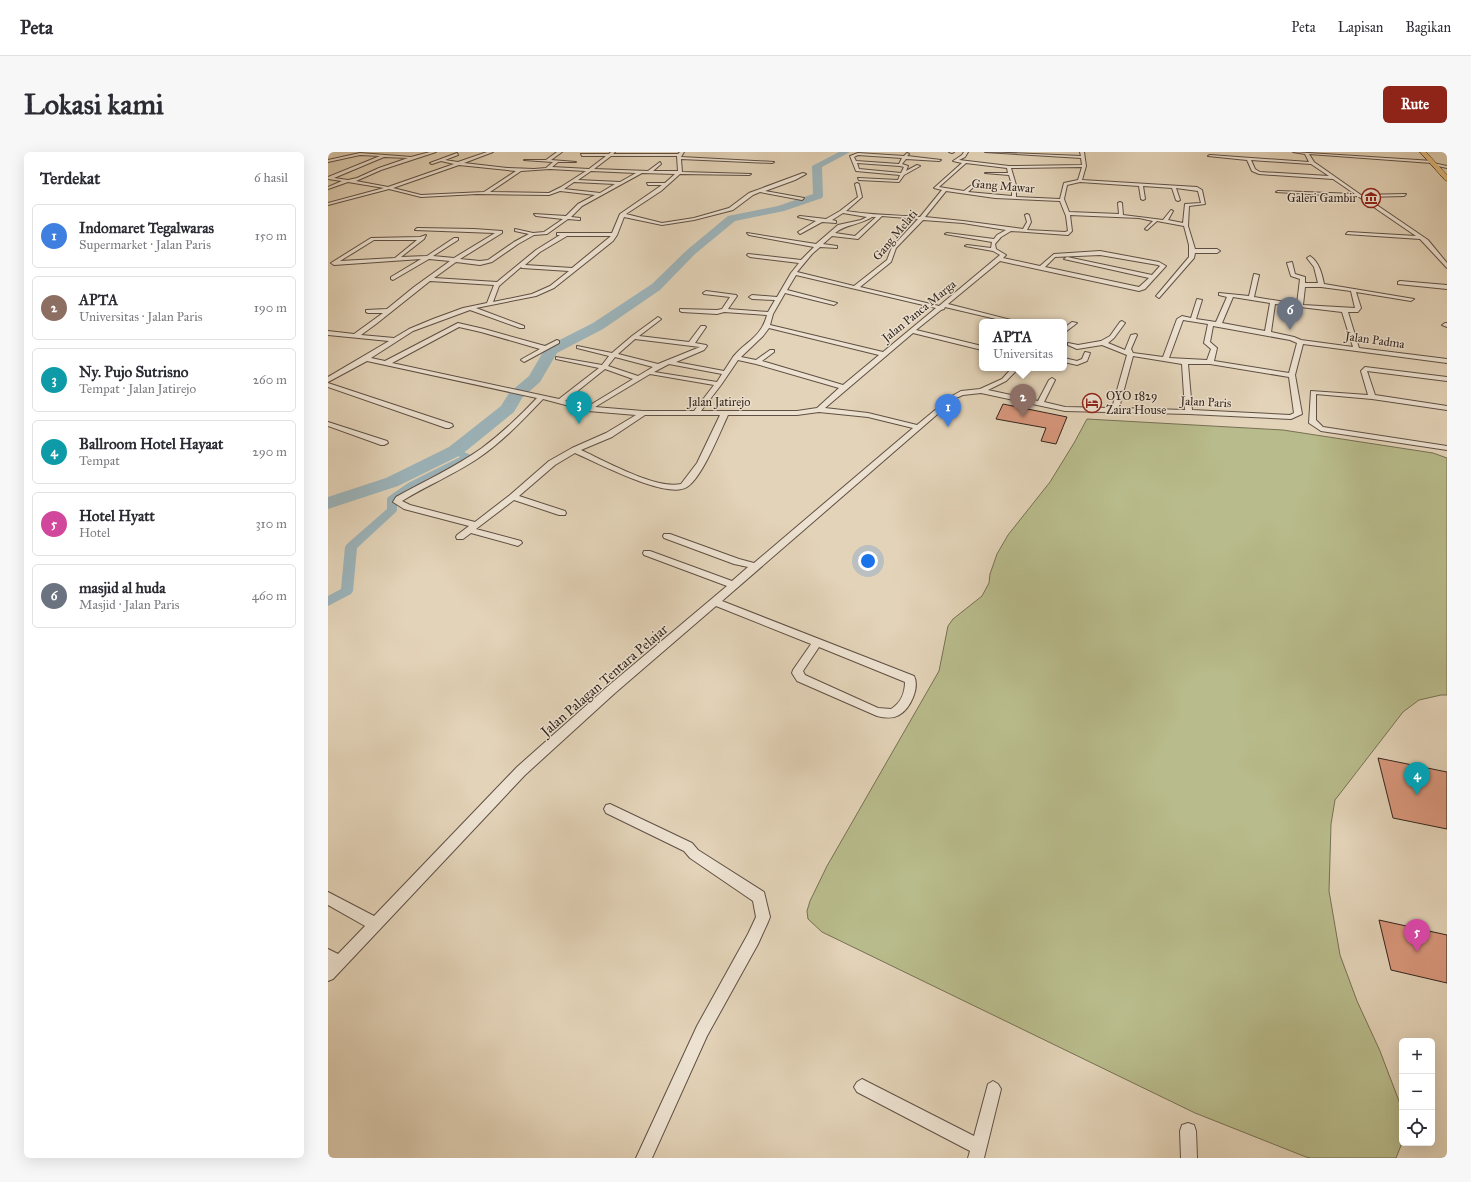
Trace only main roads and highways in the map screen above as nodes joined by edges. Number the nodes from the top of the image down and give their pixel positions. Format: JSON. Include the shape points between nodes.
{"nodes":[{"id":1,"x":1423,"y":152,"type":"edge"},
{"id":2,"x":1447,"y":179,"type":"edge"}],
"edges":[{"from":1,"to":2,"type":"main road"}]}
